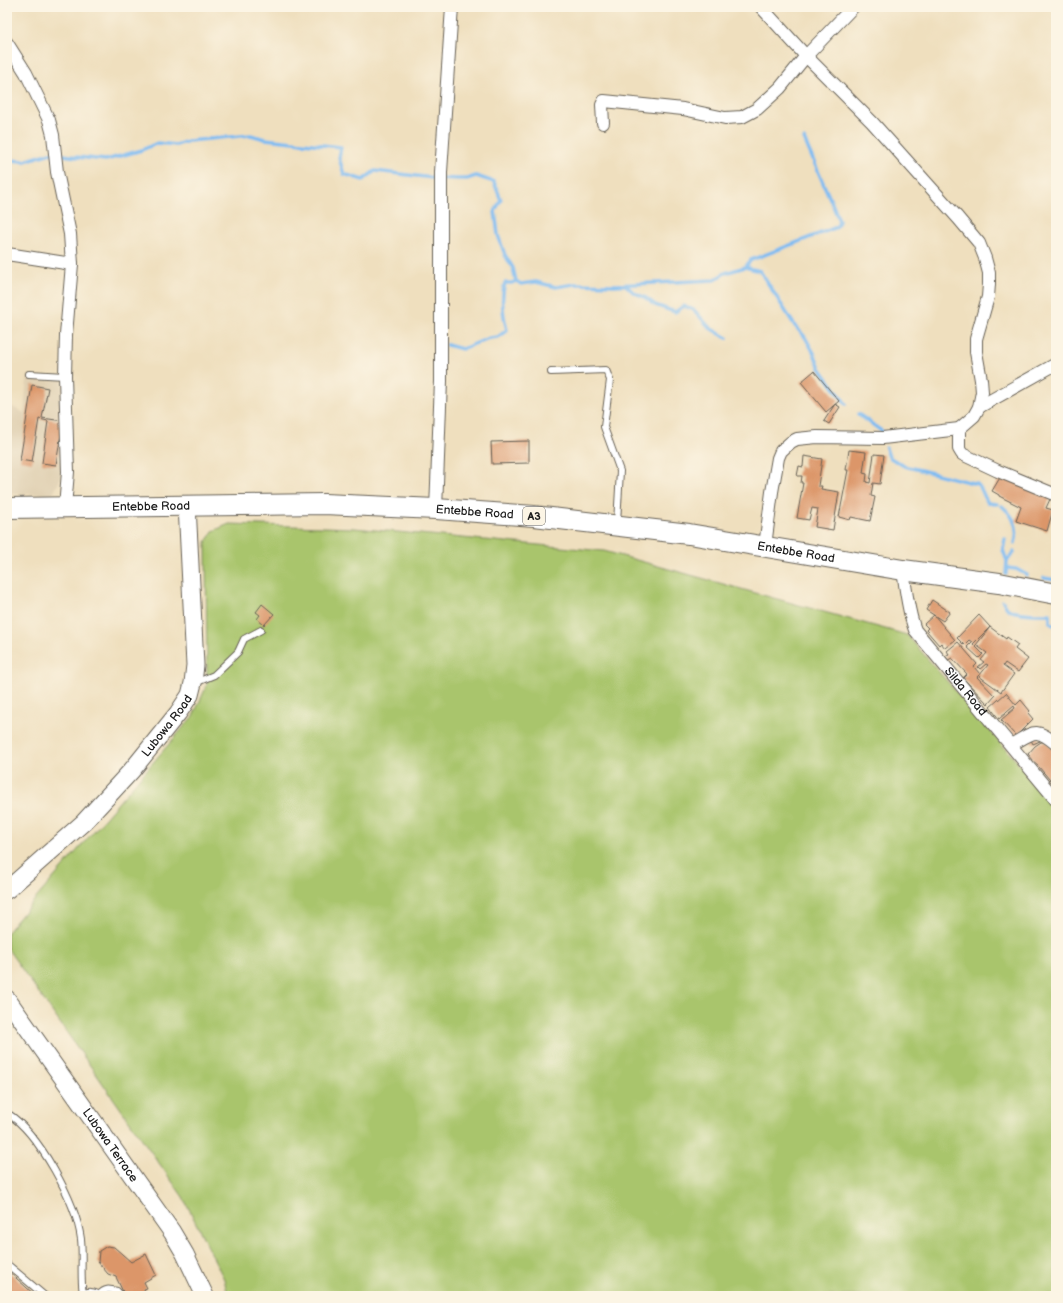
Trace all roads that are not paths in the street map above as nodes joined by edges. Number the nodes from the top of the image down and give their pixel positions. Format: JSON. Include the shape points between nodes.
{"nodes":[{"id":1,"x":452,"y":7,"type":"edge"},
{"id":2,"x":760,"y":7,"type":"edge"},
{"id":3,"x":853,"y":7,"type":"edge"},
{"id":4,"x":7,"y":43,"type":"edge"},
{"id":5,"x":806,"y":56,"type":"junction"},
{"id":6,"x":603,"y":123,"type":"dead end"},
{"id":7,"x":7,"y":254,"type":"edge"},
{"id":8,"x":72,"y":264,"type":"junction"},
{"id":9,"x":1056,"y":364,"type":"edge"},
{"id":10,"x":552,"y":372,"type":"dead end"},
{"id":11,"x":29,"y":374,"type":"dead end"},
{"id":12,"x":64,"y":376,"type":"junction"},
{"id":13,"x":979,"y":408,"type":"junction"},
{"id":14,"x":959,"y":429,"type":"junction"},
{"id":15,"x":1056,"y":495,"type":"edge"},
{"id":16,"x":187,"y":504,"type":"junction"},
{"id":17,"x":65,"y":507,"type":"junction"},
{"id":18,"x":7,"y":508,"type":"edge"},
{"id":19,"x":436,"y":509,"type":"junction"},
{"id":20,"x":617,"y":525,"type":"junction"},
{"id":21,"x":765,"y":546,"type":"junction"},
{"id":22,"x":903,"y":570,"type":"junction"},
{"id":23,"x":1056,"y":594,"type":"edge"},
{"id":24,"x":261,"y":630,"type":"dead end"},
{"id":25,"x":193,"y":683,"type":"junction"},
{"id":26,"x":1056,"y":744,"type":"edge"},
{"id":27,"x":1011,"y":746,"type":"junction"},
{"id":28,"x":1055,"y":796,"type":"edge"},
{"id":29,"x":7,"y":890,"type":"edge"},
{"id":30,"x":7,"y":999,"type":"edge"},
{"id":31,"x":7,"y":1113,"type":"edge"},
{"id":32,"x":7,"y":1264,"type":"edge"},
{"id":33,"x":82,"y":1295,"type":"edge"},
{"id":34,"x":100,"y":1295,"type":"edge"},
{"id":35,"x":45,"y":1296,"type":"edge"},
{"id":36,"x":117,"y":1296,"type":"edge"},
{"id":37,"x":205,"y":1296,"type":"edge"}],
"edges":[{"from":1,"to":19,"type":"street","via":[[441,176],[441,381]]},
{"from":2,"to":5,"type":"street"},
{"from":3,"to":5,"type":"street"},
{"from":4,"to":8,"type":"street","via":[[26,73],[49,120],[70,234]]},
{"from":5,"to":6,"type":"street","via":[[780,88],[757,109],[742,117],[725,118],[683,108],[606,101],[602,105]]},
{"from":5,"to":13,"type":"street","via":[[872,122],[979,243],[989,273],[989,284],[976,345],[982,392]]},
{"from":7,"to":8,"type":"street"},
{"from":8,"to":12,"type":"street"},
{"from":9,"to":13,"type":"street"},
{"from":10,"to":20,"type":"lane","via":[[606,370],[610,380],[604,427],[620,471]]},
{"from":11,"to":12,"type":"lane"},
{"from":12,"to":17,"type":"street","via":[[68,472]]},
{"from":13,"to":14,"type":"street"},
{"from":14,"to":15,"type":"street","via":[[959,449],[962,454]]},
{"from":14,"to":21,"type":"street","via":[[883,438],[818,437],[791,442],[781,451],[778,458]]},
{"from":16,"to":17,"type":"main road","name":"Entebbe Road","number":"A3"},
{"from":16,"to":19,"type":"main road","name":"Entebbe Road","number":"A3","via":[[324,504]]},
{"from":16,"to":25,"type":"street","name":"Lubowa Road","via":[[195,665]]},
{"from":17,"to":18,"type":"main road","name":"Entebbe Road","number":"A3"},
{"from":19,"to":20,"type":"main road","name":"Entebbe Road","number":"A3"},
{"from":20,"to":21,"type":"main road","name":"Entebbe Road","number":"A3"},
{"from":21,"to":22,"type":"main road","name":"Entebbe Road","number":"A3"},
{"from":22,"to":23,"type":"main road","name":"Entebbe Road","number":"A3"},
{"from":22,"to":27,"type":"street","name":"Silda Road","via":[[910,618],[915,630]]},
{"from":24,"to":25,"type":"lane","via":[[244,639],[238,652],[214,675]]},
{"from":25,"to":29,"type":"street","name":"Lubowa Road","via":[[190,695],[178,713],[132,770],[84,822]]},
{"from":26,"to":27,"type":"street","via":[[1039,732]]},
{"from":27,"to":28,"type":"street","name":"Silda Road"},
{"from":30,"to":37,"type":"street","name":"Lubowa Terrace","via":[[172,1232]]},
{"from":31,"to":33,"type":"lane","via":[[36,1141],[56,1172],[74,1212],[81,1239]]},
{"from":32,"to":35,"type":"lane"},
{"from":33,"to":34,"type":"lane","via":[[91,1292]]},
{"from":34,"to":36,"type":"lane","via":[[103,1290],[109,1289],[117,1291]]}]}
